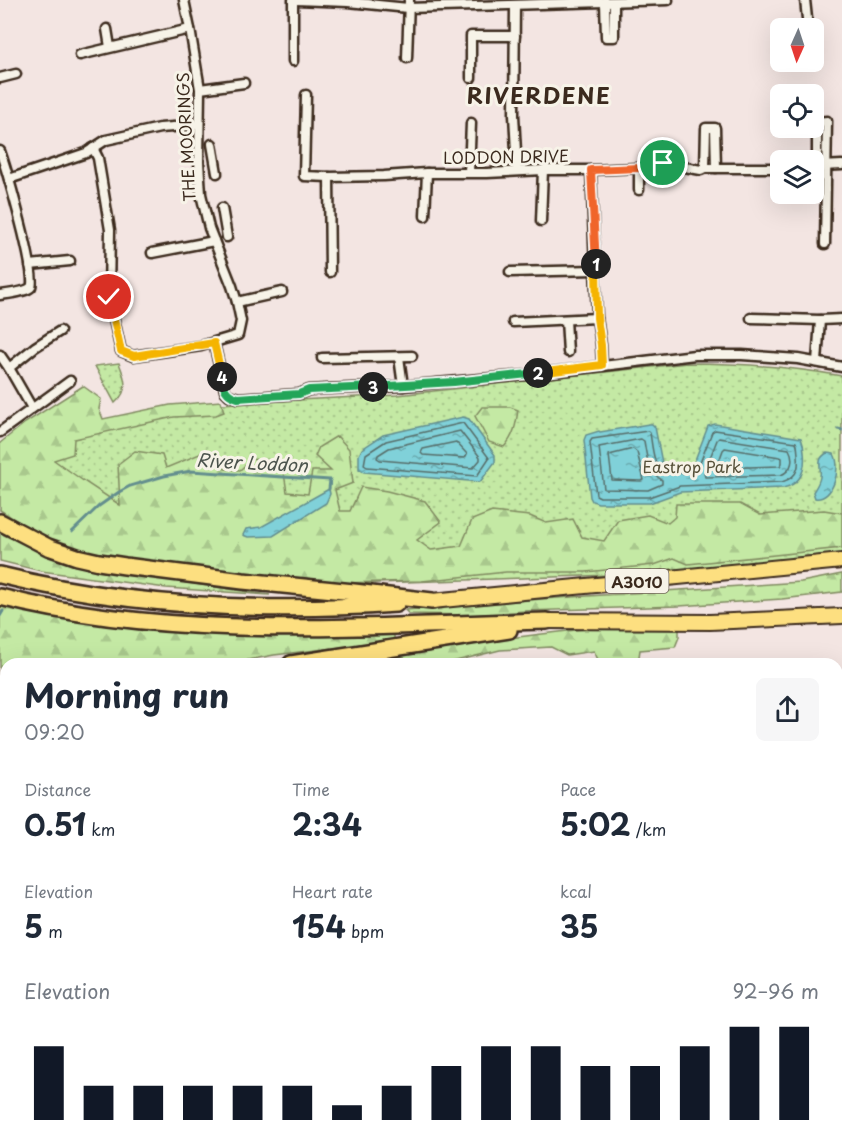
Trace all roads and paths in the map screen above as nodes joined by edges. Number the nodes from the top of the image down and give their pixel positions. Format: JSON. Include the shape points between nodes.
{"nodes":[{"id":1,"x":184,"y":0,"type":"edge"},
{"id":2,"x":295,"y":0,"type":"edge"},
{"id":3,"x":668,"y":0,"type":"edge"},
{"id":4,"x":805,"y":0,"type":"edge"},
{"id":5,"x":603,"y":2,"type":"edge"},
{"id":6,"x":408,"y":4,"type":"edge"},
{"id":7,"x":515,"y":5,"type":"junction"},
{"id":8,"x":807,"y":18,"type":"edge"},
{"id":9,"x":190,"y":29,"type":"junction"},
{"id":10,"x":107,"y":30,"type":"dead end"},
{"id":11,"x":515,"y":36,"type":"junction"},
{"id":12,"x":110,"y":47,"type":"junction"},
{"id":13,"x":80,"y":55,"type":"dead end"},
{"id":14,"x":406,"y":58,"type":"dead end"},
{"id":15,"x":293,"y":61,"type":"dead end"},
{"id":16,"x":16,"y":74,"type":"dead end"},
{"id":17,"x":0,"y":78,"type":"edge"},
{"id":18,"x":471,"y":78,"type":"dead end"},
{"id":19,"x":244,"y":83,"type":"dead end"},
{"id":20,"x":200,"y":89,"type":"junction"},
{"id":21,"x":306,"y":95,"type":"dead end"},
{"id":22,"x":471,"y":123,"type":"dead end"},
{"id":23,"x":199,"y":125,"type":"junction"},
{"id":24,"x":212,"y":144,"type":"dead end"},
{"id":25,"x":93,"y":148,"type":"junction"},
{"id":26,"x":816,"y":150,"type":"edge"},
{"id":27,"x":0,"y":151,"type":"edge"},
{"id":28,"x":215,"y":159,"type":"junction"},
{"id":29,"x":199,"y":162,"type":"junction"},
{"id":30,"x":842,"y":165,"type":"edge"},
{"id":31,"x":824,"y":166,"type":"edge"},
{"id":32,"x":827,"y":166,"type":"junction"},
{"id":33,"x":639,"y":168,"type":"junction"},
{"id":34,"x":705,"y":168,"type":"junction"},
{"id":35,"x":716,"y":168,"type":"junction"},
{"id":36,"x":770,"y":168,"type":"edge"},
{"id":37,"x":517,"y":170,"type":"junction"},
{"id":38,"x":543,"y":170,"type":"junction"},
{"id":39,"x":591,"y":170,"type":"junction"},
{"id":40,"x":469,"y":172,"type":"junction"},
{"id":41,"x":217,"y":173,"type":"dead end"},
{"id":42,"x":427,"y":173,"type":"junction"},
{"id":43,"x":329,"y":177,"type":"junction"},
{"id":44,"x":9,"y":179,"type":"junction"},
{"id":45,"x":639,"y":190,"type":"dead end"},
{"id":46,"x":222,"y":208,"type":"dead end"},
{"id":47,"x":425,"y":216,"type":"dead end"},
{"id":48,"x":225,"y":221,"type":"junction"},
{"id":49,"x":541,"y":221,"type":"dead end"},
{"id":50,"x":209,"y":228,"type":"junction"},
{"id":51,"x":228,"y":237,"type":"dead end"},
{"id":52,"x":214,"y":241,"type":"junction"},
{"id":53,"x":825,"y":244,"type":"dead end"},
{"id":54,"x":152,"y":253,"type":"dead end"},
{"id":55,"x":70,"y":261,"type":"dead end"},
{"id":56,"x":30,"y":265,"type":"junction"},
{"id":57,"x":596,"y":270,"type":"junction"},
{"id":58,"x":330,"y":272,"type":"dead end"},
{"id":59,"x":510,"y":272,"type":"dead end"},
{"id":60,"x":282,"y":292,"type":"dead end"},
{"id":61,"x":0,"y":296,"type":"edge"},
{"id":62,"x":237,"y":302,"type":"junction"},
{"id":63,"x":597,"y":318,"type":"junction"},
{"id":64,"x":751,"y":318,"type":"dead end"},
{"id":65,"x":842,"y":319,"type":"edge"},
{"id":66,"x":566,"y":320,"type":"junction"},
{"id":67,"x":820,"y":320,"type":"junction"},
{"id":68,"x":513,"y":322,"type":"dead end"},
{"id":69,"x":60,"y":332,"type":"dead end"},
{"id":70,"x":214,"y":343,"type":"junction"},
{"id":71,"x":568,"y":352,"type":"dead end"},
{"id":72,"x":0,"y":355,"type":"edge"},
{"id":73,"x":412,"y":356,"type":"dead end"},
{"id":74,"x":322,"y":357,"type":"dead end"},
{"id":75,"x":399,"y":357,"type":"junction"},
{"id":76,"x":817,"y":362,"type":"junction"},
{"id":77,"x":602,"y":365,"type":"junction"},
{"id":78,"x":842,"y":367,"type":"edge"},
{"id":79,"x":9,"y":368,"type":"junction"},
{"id":80,"x":70,"y":381,"type":"dead end"},
{"id":81,"x":403,"y":386,"type":"junction"},
{"id":82,"x":32,"y":408,"type":"junction"},
{"id":83,"x":0,"y":432,"type":"edge"},
{"id":84,"x":0,"y":522,"type":"edge"},
{"id":85,"x":842,"y":561,"type":"edge"},
{"id":86,"x":0,"y":575,"type":"edge"},
{"id":87,"x":0,"y":597,"type":"edge"},
{"id":88,"x":432,"y":601,"type":"junction"},
{"id":89,"x":842,"y":616,"type":"edge"},
{"id":90,"x":547,"y":621,"type":"junction"},
{"id":91,"x":329,"y":658,"type":"edge"}],
"edges":[{"from":1,"to":9,"type":"street","name":"THE MOORINGS"},
{"from":2,"to":6,"type":"street"},
{"from":2,"to":15,"type":"street"},
{"from":3,"to":5,"type":"street"},
{"from":4,"to":8,"type":"street"},
{"from":5,"to":7,"type":"street"},
{"from":6,"to":7,"type":"street"},
{"from":6,"to":14,"type":"street"},
{"from":7,"to":11,"type":"street"},
{"from":9,"to":12,"type":"street"},
{"from":9,"to":20,"type":"street","name":"THE MOORINGS"},
{"from":10,"to":12,"type":"street"},
{"from":11,"to":18,"type":"street","via":[[471,36]]},
{"from":11,"to":37,"type":"street"},
{"from":12,"to":13,"type":"street"},
{"from":16,"to":17,"type":"street"},
{"from":19,"to":20,"type":"street"},
{"from":20,"to":23,"type":"street","name":"THE MOORINGS"},
{"from":21,"to":43,"type":"street","name":"LODDON DRIVE","via":[[304,176]]},
{"from":22,"to":40,"type":"street"},
{"from":23,"to":25,"type":"street","via":[[160,128],[106,140]]},
{"from":23,"to":29,"type":"street","name":"THE MOORINGS"},
{"from":24,"to":28,"type":"street"},
{"from":25,"to":44,"type":"street","via":[[72,159]]},
{"from":25,"to":70,"type":"street","name":"THE MOORINGS","via":[[110,231],[109,297],[121,351],[134,356]]},
{"from":26,"to":32,"type":"street","via":[[817,122],[827,121]]},
{"from":27,"to":44,"type":"street"},
{"from":28,"to":29,"type":"street"},
{"from":28,"to":41,"type":"street"},
{"from":29,"to":50,"type":"street","name":"THE MOORINGS"},
{"from":30,"to":32,"type":"street"},
{"from":31,"to":32,"type":"street"},
{"from":32,"to":53,"type":"street"},
{"from":33,"to":34,"type":"street","name":"LODDON DRIVE","via":[[663,163]]},
{"from":33,"to":39,"type":"street","name":"LODDON DRIVE"},
{"from":33,"to":45,"type":"street"},
{"from":34,"to":35,"type":"street","name":"LODDON DRIVE"},
{"from":34,"to":35,"type":"street","via":[[706,128],[715,128]]},
{"from":35,"to":36,"type":"street","name":"LODDON DRIVE"},
{"from":37,"to":38,"type":"street","name":"LODDON DRIVE"},
{"from":37,"to":40,"type":"street","name":"LODDON DRIVE"},
{"from":38,"to":39,"type":"street","name":"LODDON DRIVE"},
{"from":38,"to":49,"type":"street"},
{"from":39,"to":57,"type":"street"},
{"from":40,"to":42,"type":"street","name":"LODDON DRIVE"},
{"from":42,"to":43,"type":"street","name":"LODDON DRIVE"},
{"from":42,"to":47,"type":"street"},
{"from":43,"to":58,"type":"street"},
{"from":44,"to":56,"type":"street"},
{"from":46,"to":48,"type":"street"},
{"from":48,"to":50,"type":"street"},
{"from":48,"to":51,"type":"street"},
{"from":50,"to":52,"type":"street","name":"THE MOORINGS"},
{"from":52,"to":54,"type":"street"},
{"from":52,"to":62,"type":"street","name":"THE MOORINGS"},
{"from":55,"to":56,"type":"street"},
{"from":56,"to":61,"type":"street","via":[[30,288]]},
{"from":57,"to":59,"type":"street"},
{"from":57,"to":63,"type":"street"},
{"from":60,"to":62,"type":"street"},
{"from":62,"to":70,"type":"street","name":"THE MOORINGS","via":[[241,321],[238,335]]},
{"from":63,"to":66,"type":"street"},
{"from":63,"to":77,"type":"street"},
{"from":64,"to":67,"type":"street"},
{"from":65,"to":67,"type":"street"},
{"from":66,"to":68,"type":"street"},
{"from":66,"to":71,"type":"street"},
{"from":67,"to":76,"type":"street"},
{"from":69,"to":79,"type":"street"},
{"from":70,"to":81,"type":"street","via":[[225,391],[238,398]]},
{"from":72,"to":79,"type":"street"},
{"from":73,"to":75,"type":"street"},
{"from":74,"to":75,"type":"street"},
{"from":75,"to":81,"type":"street"},
{"from":76,"to":77,"type":"street","via":[[712,354]]},
{"from":76,"to":78,"type":"street"},
{"from":77,"to":81,"type":"street"},
{"from":79,"to":82,"type":"street"},
{"from":80,"to":82,"type":"street"},
{"from":82,"to":83,"type":"street"},
{"from":84,"to":88,"type":"highway","via":[[62,553],[108,563]]},
{"from":85,"to":88,"type":"main road","number":"A3010"},
{"from":86,"to":88,"type":"highway","via":[[94,594],[215,607],[304,608]]},
{"from":87,"to":90,"type":"highway","via":[[90,615],[220,626],[289,628]]},
{"from":89,"to":90,"type":"main road","via":[[710,622]]},
{"from":90,"to":91,"type":"highway"}]}
